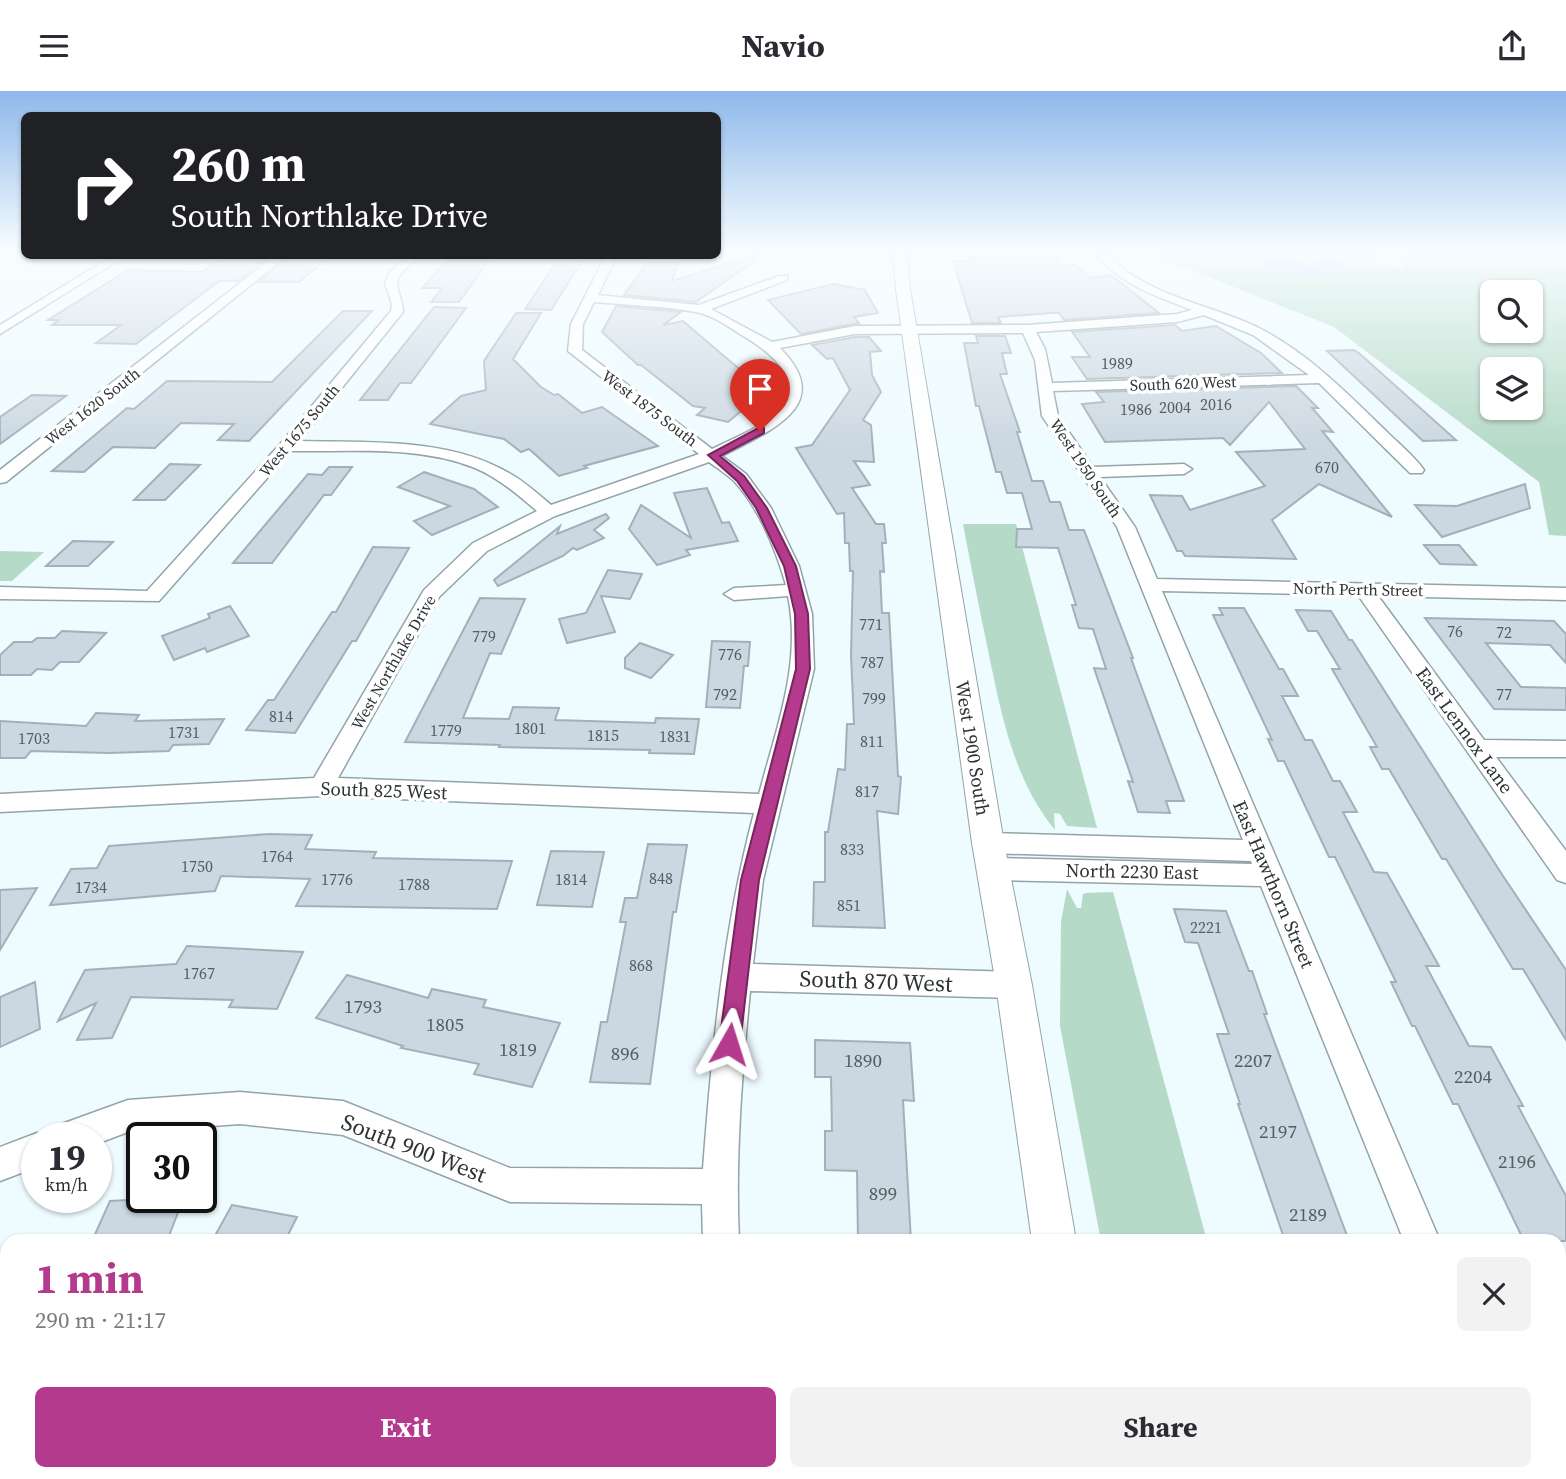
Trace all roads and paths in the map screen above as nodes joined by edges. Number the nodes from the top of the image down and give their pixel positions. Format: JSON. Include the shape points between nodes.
{"nodes":[{"id":1,"x":203,"y":318,"type":"edge"},
{"id":2,"x":392,"y":318,"type":"edge"},
{"id":3,"x":580,"y":318,"type":"edge"},
{"id":4,"x":721,"y":318,"type":"edge"},
{"id":5,"x":908,"y":318,"type":"edge"},
{"id":6,"x":1178,"y":318,"type":"edge"},
{"id":7,"x":1220,"y":318,"type":"edge"},
{"id":8,"x":1027,"y":329,"type":"junction"},
{"id":9,"x":910,"y":330,"type":"junction"},
{"id":10,"x":770,"y":346,"type":"junction"},
{"id":11,"x":1321,"y":379,"type":"junction"},
{"id":12,"x":1046,"y":387,"type":"junction"},
{"id":13,"x":286,"y":446,"type":"junction"},
{"id":14,"x":713,"y":455,"type":"junction"},
{"id":15,"x":1184,"y":469,"type":"dead end"},
{"id":16,"x":1416,"y":470,"type":"dead end"},
{"id":17,"x":1088,"y":472,"type":"junction"},
{"id":18,"x":0,"y":478,"type":"edge"},
{"id":19,"x":549,"y":512,"type":"junction"},
{"id":20,"x":1126,"y":527,"type":"joint"},
{"id":21,"x":1150,"y":585,"type":"junction"},
{"id":22,"x":1363,"y":589,"type":"junction"},
{"id":23,"x":797,"y":590,"type":"junction"},
{"id":24,"x":0,"y":593,"type":"edge"},
{"id":25,"x":734,"y":594,"type":"dead end"},
{"id":26,"x":1566,"y":594,"type":"edge"},
{"id":27,"x":1477,"y":748,"type":"junction"},
{"id":28,"x":1566,"y":749,"type":"edge"},
{"id":29,"x":321,"y":787,"type":"junction"},
{"id":30,"x":0,"y":803,"type":"edge"},
{"id":31,"x":769,"y":804,"type":"junction"},
{"id":32,"x":991,"y":856,"type":"junction"},
{"id":33,"x":1265,"y":863,"type":"junction"},
{"id":34,"x":1566,"y":872,"type":"edge"},
{"id":35,"x":737,"y":977,"type":"junction"},
{"id":36,"x":1014,"y":985,"type":"junction"},
{"id":37,"x":112,"y":1122,"type":"edge"},
{"id":38,"x":21,"y":1156,"type":"edge"},
{"id":39,"x":0,"y":1164,"type":"edge"},
{"id":40,"x":719,"y":1187,"type":"junction"},
{"id":41,"x":721,"y":1234,"type":"edge"},
{"id":42,"x":1053,"y":1234,"type":"edge"},
{"id":43,"x":1419,"y":1234,"type":"edge"}],
"edges":[{"from":1,"to":18,"type":"street","name":"West 1620 South"},
{"from":2,"to":13,"type":"street","name":"West 1675 South"},
{"from":3,"to":14,"type":"street","name":"West 1875 South","via":[[575,351]]},
{"from":4,"to":10,"type":"street"},
{"from":5,"to":9,"type":"street","name":"West 1900 South"},
{"from":6,"to":8,"type":"street"},
{"from":7,"to":11,"type":"street","via":[[1265,336]]},
{"from":8,"to":9,"type":"street"},
{"from":8,"to":12,"type":"street","name":"West 1950 South","via":[[1038,341]]},
{"from":9,"to":10,"type":"street","via":[[831,333]]},
{"from":9,"to":32,"type":"street","name":"West 1900 South"},
{"from":10,"to":14,"type":"street","name":"West Northlake Drive","via":[[793,373],[792,403],[779,419]]},
{"from":11,"to":12,"type":"street","name":"South 620 West"},
{"from":11,"to":16,"type":"street"},
{"from":12,"to":17,"type":"street","name":"West 1950 South","via":[[1050,416]]},
{"from":13,"to":19,"type":"street","via":[[404,449],[474,463],[502,475]]},
{"from":13,"to":24,"type":"street","name":"West 1675 South","via":[[152,597]]},
{"from":14,"to":19,"type":"street","name":"West Northlake Drive"},
{"from":14,"to":23,"type":"street","name":"West 1875 South","via":[[740,478],[762,508]]},
{"from":15,"to":17,"type":"street"},
{"from":17,"to":20,"type":"street","name":"West 1950 South"},
{"from":19,"to":29,"type":"street","name":"West Northlake Drive","via":[[480,547],[431,594]]},
{"from":20,"to":21,"type":"street","name":"East Hawthorn Street"},
{"from":21,"to":22,"type":"street","name":"North Perth Street"},
{"from":21,"to":33,"type":"street","name":"East Hawthorn Street"},
{"from":22,"to":26,"type":"street","name":"North Perth Street"},
{"from":22,"to":27,"type":"street","name":"East Lennox Lane"},
{"from":23,"to":25,"type":"street"},
{"from":23,"to":31,"type":"street","name":"West 1875 South","via":[[803,669]]},
{"from":27,"to":28,"type":"street"},
{"from":27,"to":34,"type":"street","name":"East Lennox Lane"},
{"from":29,"to":30,"type":"street","name":"South 825 West"},
{"from":29,"to":31,"type":"street","name":"South 825 West"},
{"from":31,"to":35,"type":"street","name":"West 1875 South","via":[[750,880]]},
{"from":32,"to":33,"type":"street","name":"North 2230 East"},
{"from":32,"to":36,"type":"street","name":"West 1900 South"},
{"from":33,"to":43,"type":"street","name":"East Hawthorn Street"},
{"from":35,"to":36,"type":"street","name":"South 870 West"},
{"from":35,"to":40,"type":"street","name":"West 1875 South"},
{"from":36,"to":42,"type":"street","name":"West 1900 South"},
{"from":37,"to":40,"type":"street","name":"South 900 West","via":[[128,1116],[240,1108],[343,1118],[510,1185]]},
{"from":38,"to":39,"type":"street"},
{"from":40,"to":41,"type":"street","name":"West 1875 South"}]}
